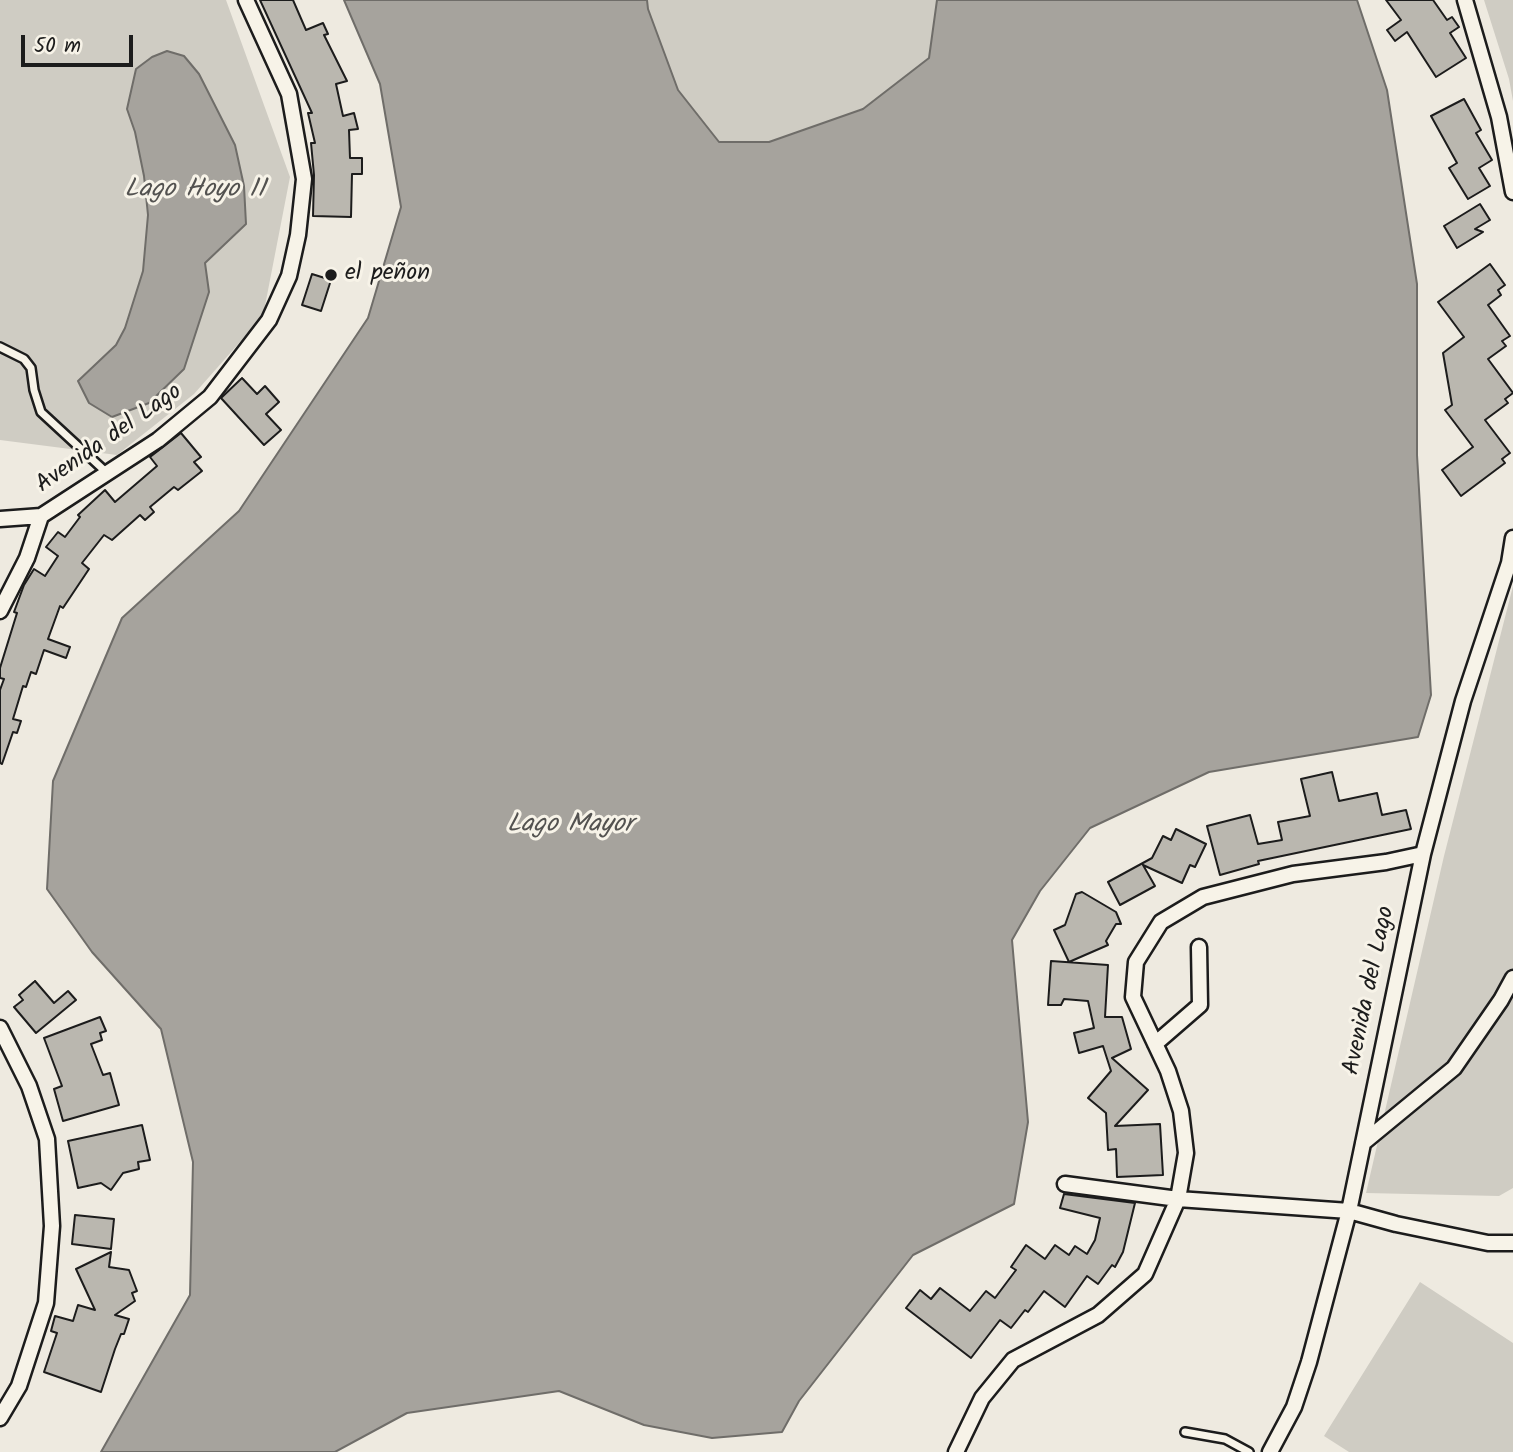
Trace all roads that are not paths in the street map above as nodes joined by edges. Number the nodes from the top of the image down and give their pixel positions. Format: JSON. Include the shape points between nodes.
{"nodes":[{"id":1,"x":246,"y":0,"type":"edge"},
{"id":2,"x":1465,"y":0,"type":"edge"},
{"id":3,"x":1513,"y":192,"type":"edge"},
{"id":4,"x":0,"y":347,"type":"edge"},
{"id":5,"x":106,"y":472,"type":"junction"},
{"id":6,"x":41,"y":516,"type":"junction"},
{"id":7,"x":0,"y":519,"type":"edge"},
{"id":8,"x":1513,"y":538,"type":"edge"},
{"id":9,"x":0,"y":611,"type":"edge"},
{"id":10,"x":1423,"y":854,"type":"junction"},
{"id":11,"x":1199,"y":947,"type":"dead end"},
{"id":12,"x":1513,"y":978,"type":"edge"},
{"id":13,"x":0,"y":1028,"type":"edge"},
{"id":14,"x":1155,"y":1044,"type":"junction"},
{"id":15,"x":1363,"y":1143,"type":"junction"},
{"id":16,"x":1065,"y":1184,"type":"dead end"},
{"id":17,"x":1178,"y":1199,"type":"junction"},
{"id":18,"x":1349,"y":1210,"type":"junction"},
{"id":19,"x":1513,"y":1243,"type":"edge"},
{"id":20,"x":0,"y":1418,"type":"edge"},
{"id":21,"x":1185,"y":1432,"type":"dead end"},
{"id":22,"x":956,"y":1452,"type":"edge"},
{"id":23,"x":1249,"y":1452,"type":"edge"},
{"id":24,"x":1270,"y":1452,"type":"edge"}],
"edges":[{"from":1,"to":5,"type":"street","name":"Avenida del Lago","via":[[289,94],[304,179],[289,276],[269,320],[210,397],[158,439]]},
{"from":2,"to":3,"type":"street","via":[[1499,117]]},
{"from":4,"to":5,"type":"lane","via":[[24,359],[31,368],[41,412]]},
{"from":5,"to":6,"type":"street","name":"Avenida del Lago"},
{"from":6,"to":7,"type":"street"},
{"from":6,"to":9,"type":"street","name":"Avenida del Lago","via":[[27,558]]},
{"from":8,"to":10,"type":"street","name":"Avenida del Lago"},
{"from":10,"to":14,"type":"street","via":[[1293,874],[1203,897],[1161,922],[1136,962],[1133,997]]},
{"from":10,"to":15,"type":"street","name":"Avenida del Lago"},
{"from":11,"to":14,"type":"street","via":[[1200,1005]]},
{"from":12,"to":15,"type":"street","via":[[1454,1068]]},
{"from":13,"to":20,"type":"street","via":[[29,1086],[47,1139],[52,1226],[46,1303],[19,1386]]},
{"from":14,"to":17,"type":"street","via":[[1181,1111],[1185,1153]]},
{"from":15,"to":18,"type":"street","name":"Avenida del Lago"},
{"from":16,"to":17,"type":"street"},
{"from":17,"to":18,"type":"street"},
{"from":17,"to":22,"type":"street","via":[[1145,1274],[1098,1315],[1013,1360],[982,1398]]},
{"from":18,"to":19,"type":"street","via":[[1462,1238]]},
{"from":18,"to":24,"type":"street","name":"Avenida del Lago","via":[[1309,1362],[1294,1407]]},
{"from":21,"to":23,"type":"lane","via":[[1225,1439]]}]}
